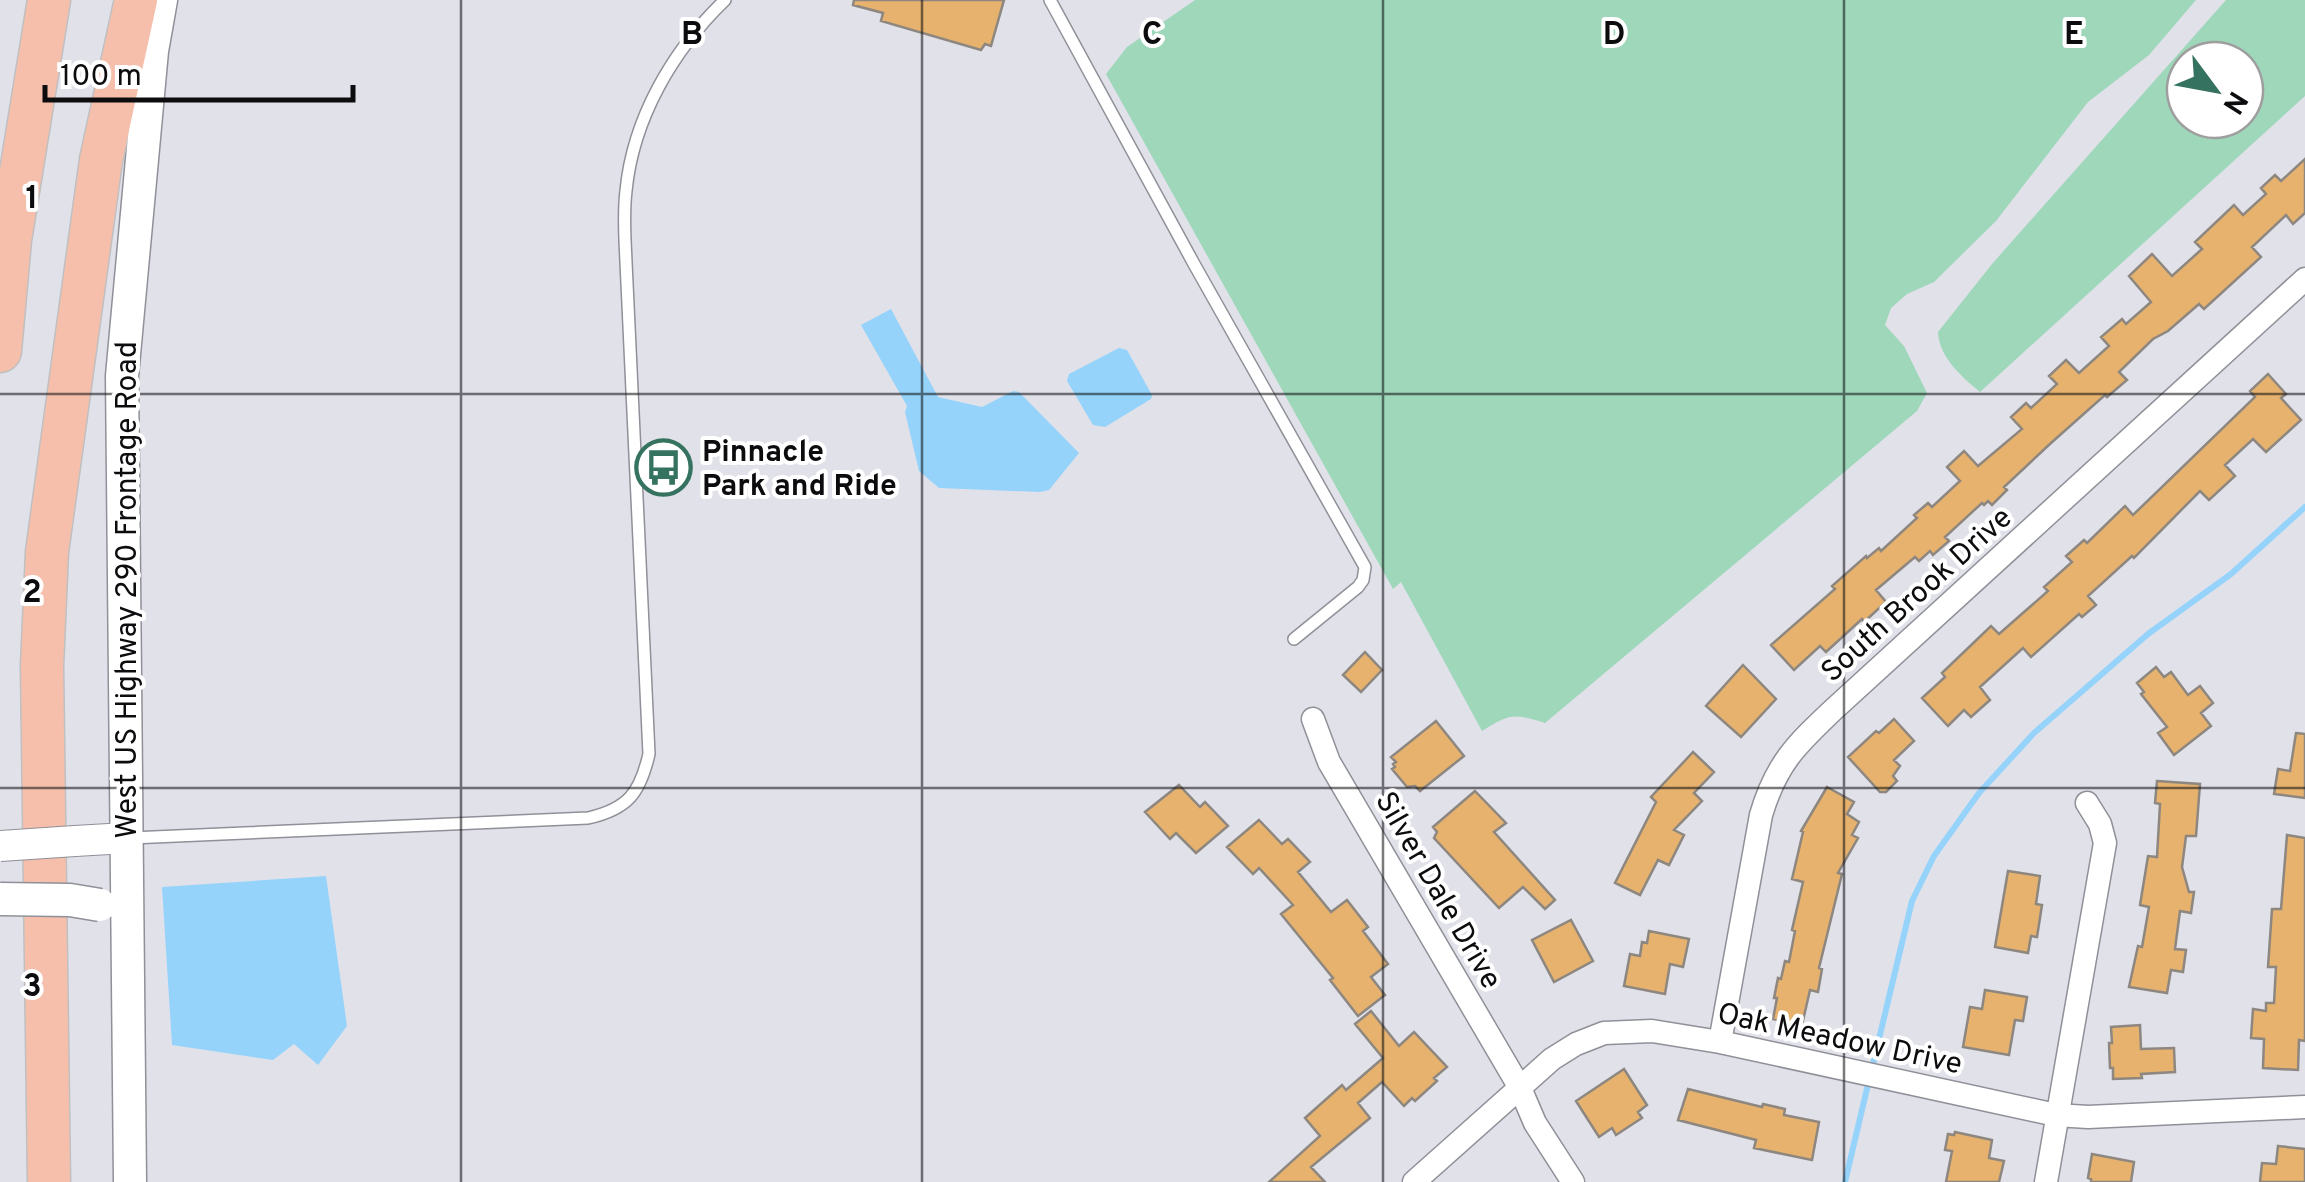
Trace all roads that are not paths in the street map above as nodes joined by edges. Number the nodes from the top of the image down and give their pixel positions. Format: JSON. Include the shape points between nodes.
{"nodes":[{"id":1,"x":48,"y":0,"type":"edge"},
{"id":2,"x":136,"y":0,"type":"edge"},
{"id":3,"x":161,"y":0,"type":"edge"},
{"id":4,"x":725,"y":0,"type":"edge"},
{"id":5,"x":1050,"y":0,"type":"edge"},
{"id":6,"x":2305,"y":279,"type":"edge"},
{"id":7,"x":0,"y":351,"type":"edge"},
{"id":8,"x":1294,"y":639,"type":"dead end"},
{"id":9,"x":1313,"y":719,"type":"dead end"},
{"id":10,"x":2088,"y":803,"type":"dead end"},
{"id":11,"x":126,"y":838,"type":"junction"},
{"id":12,"x":0,"y":846,"type":"edge"},
{"id":13,"x":0,"y":899,"type":"edge"},
{"id":14,"x":128,"y":943,"type":"junction"},
{"id":15,"x":1720,"y":1042,"type":"junction"},
{"id":16,"x":1520,"y":1088,"type":"junction"},
{"id":17,"x":2305,"y":1107,"type":"edge"},
{"id":18,"x":2056,"y":1115,"type":"junction"},
{"id":19,"x":49,"y":1182,"type":"edge"},
{"id":20,"x":130,"y":1182,"type":"edge"},
{"id":21,"x":1414,"y":1182,"type":"edge"},
{"id":22,"x":1573,"y":1182,"type":"edge"},
{"id":23,"x":2046,"y":1182,"type":"edge"}],
"edges":[{"from":1,"to":7,"type":"highway","via":[[10,240]]},
{"from":2,"to":19,"type":"highway","via":[[101,160],[46,552]]},
{"from":3,"to":11,"type":"main road","name":"West US Highway 290 Frontage Road","via":[[122,376]]},
{"from":4,"to":11,"type":"lane","via":[[682,48],[658,89],[637,138],[626,190],[649,754],[638,787],[623,805],[588,818]]},
{"from":5,"to":8,"type":"lane","via":[[1365,567],[1358,588]]},
{"from":6,"to":15,"type":"street","name":"South Brook Drive","via":[[1781,765],[1762,814]]},
{"from":9,"to":16,"type":"street","name":"Silver Dale Drive","via":[[1329,762]]},
{"from":10,"to":18,"type":"street","via":[[2105,842]]},
{"from":11,"to":12,"type":"street","bridge":true},
{"from":11,"to":14,"type":"main road","name":"West US Highway 290 Frontage Road"},
{"from":13,"to":14,"type":"main road","bridge":true,"via":[[100,905]]},
{"from":14,"to":20,"type":"main road","name":"West US Highway 290 Frontage Road"},
{"from":15,"to":16,"type":"street","name":"Oak Meadow Drive","via":[[1652,1031],[1604,1033],[1563,1052]]},
{"from":15,"to":18,"type":"street","name":"Oak Meadow Drive"},
{"from":16,"to":21,"type":"street","name":"Oak Meadow Drive"},
{"from":16,"to":22,"type":"street","name":"Silver Dale Drive"},
{"from":17,"to":18,"type":"street","name":"Oak Meadow Drive"},
{"from":18,"to":23,"type":"street"}]}
